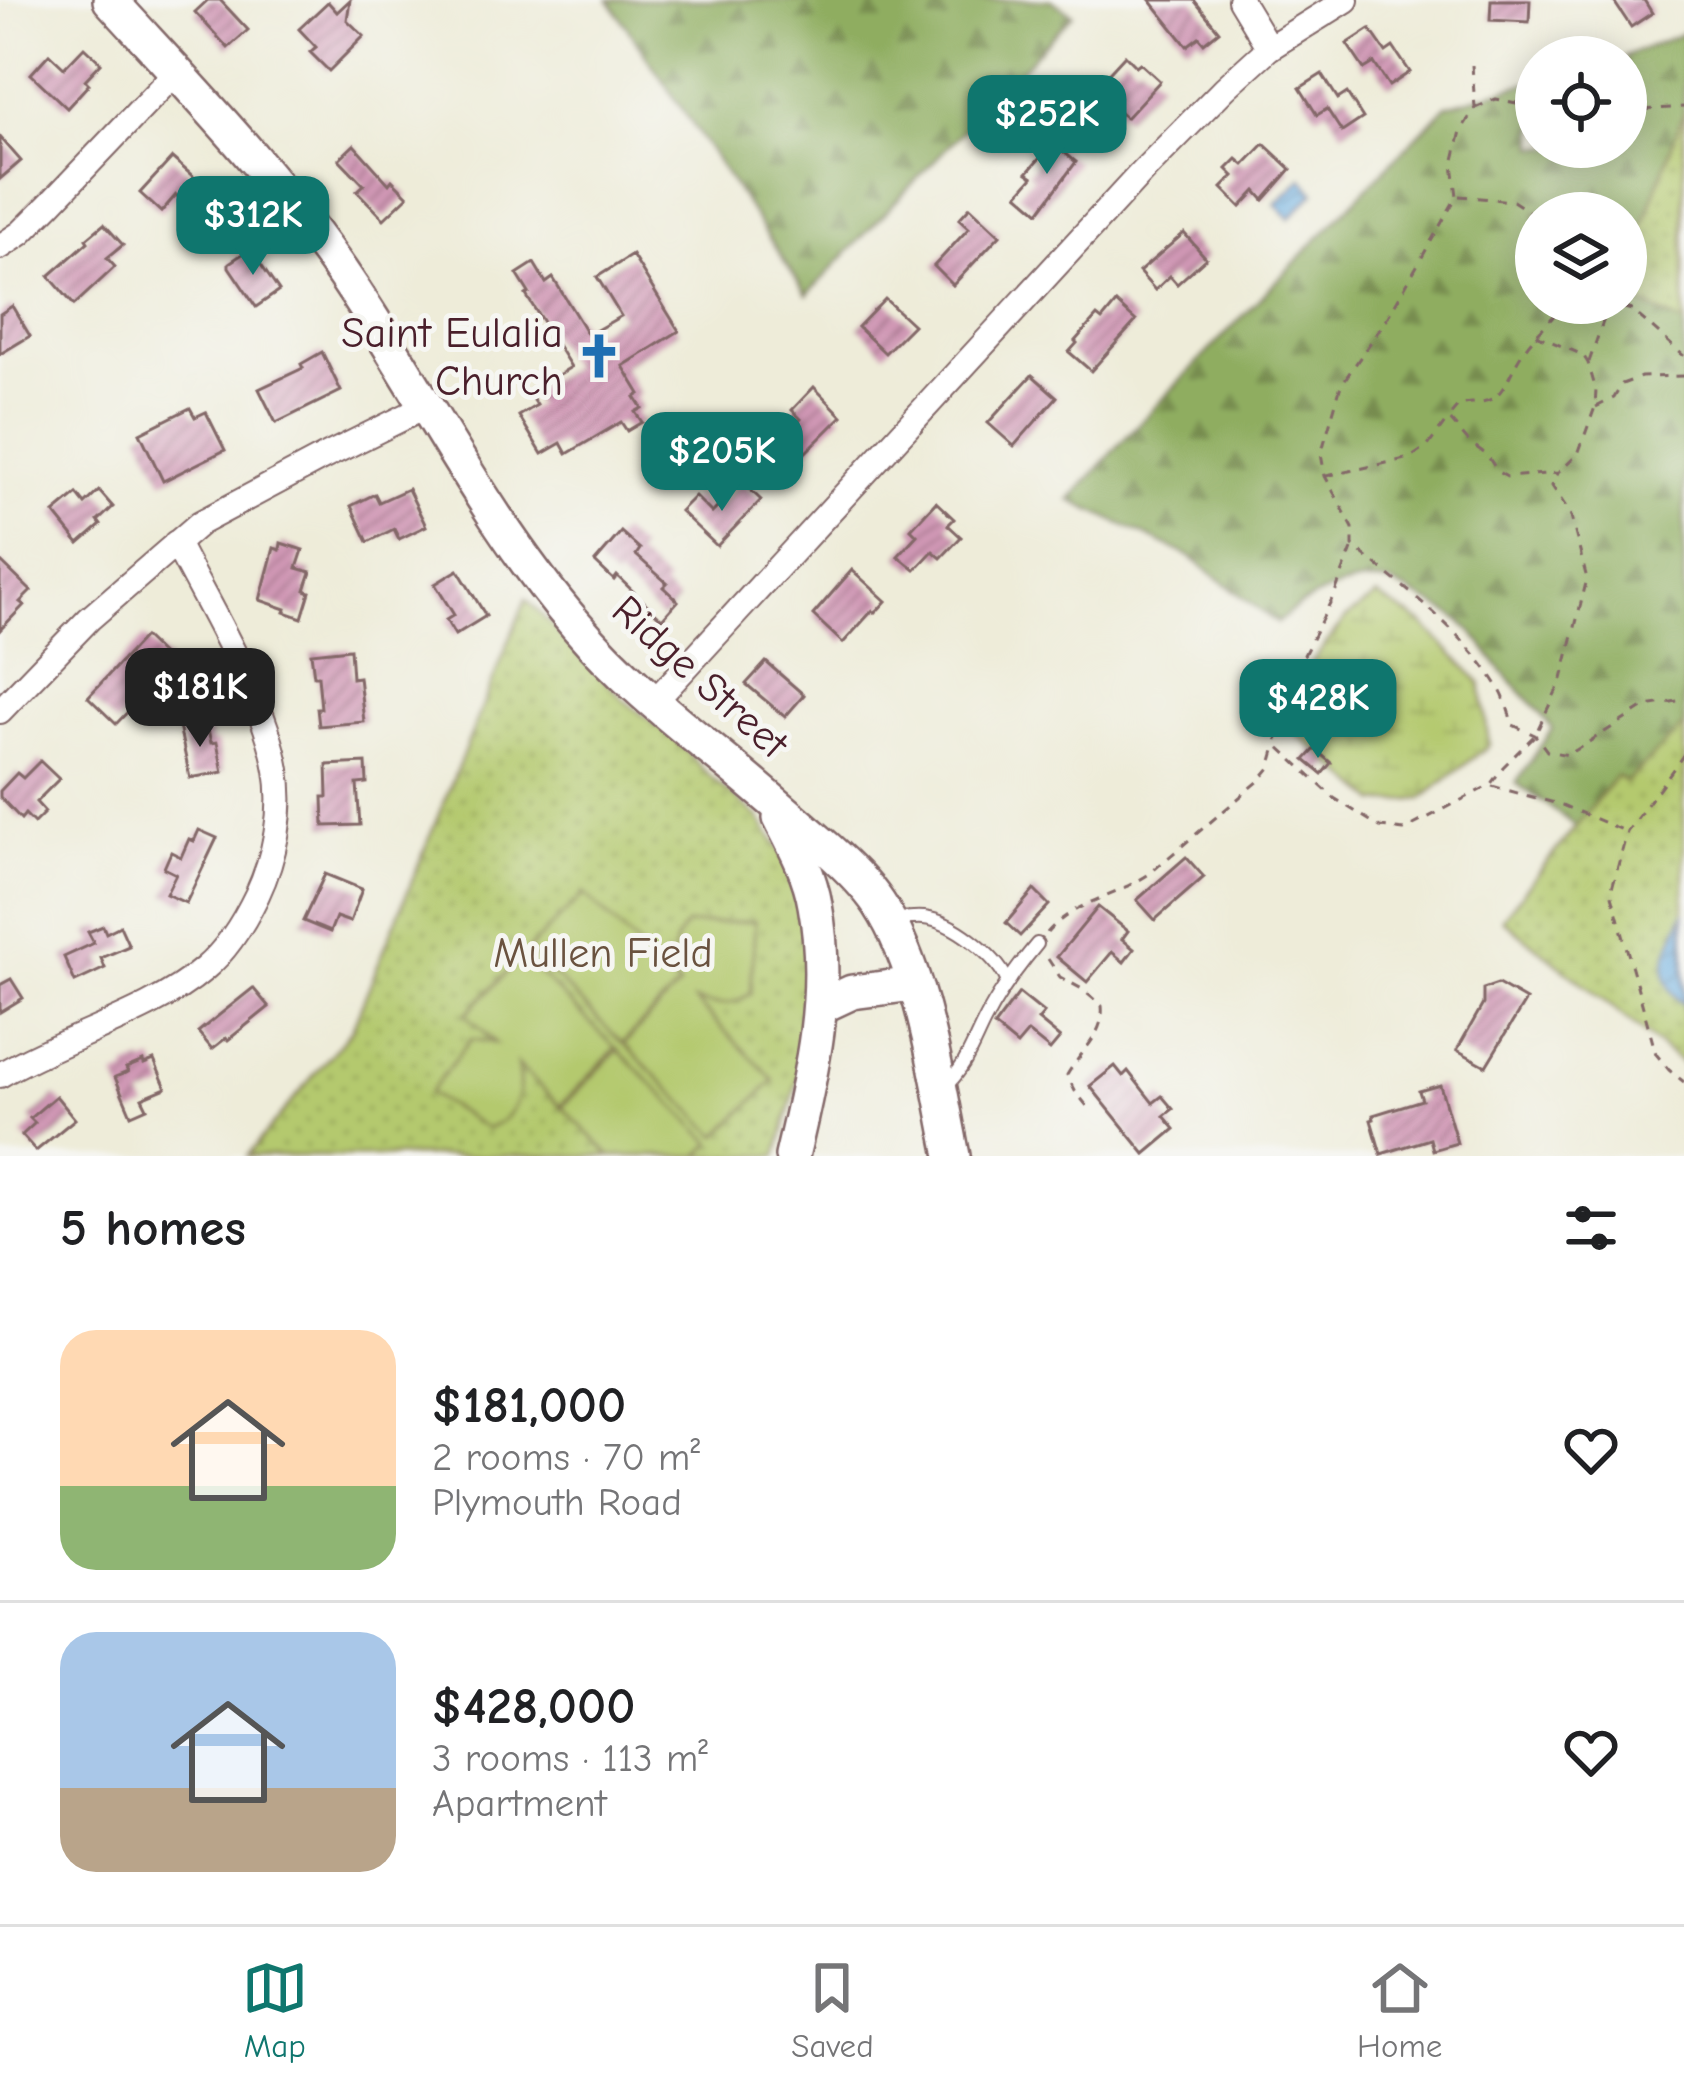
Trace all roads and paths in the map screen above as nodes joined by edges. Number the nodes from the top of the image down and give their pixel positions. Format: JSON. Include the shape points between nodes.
{"nodes":[{"id":1,"x":110,"y":0,"type":"edge"},
{"id":2,"x":1240,"y":0,"type":"edge"},
{"id":3,"x":1346,"y":0,"type":"edge"},
{"id":4,"x":1269,"y":48,"type":"junction"},
{"id":5,"x":1472,"y":65,"type":"dead end"},
{"id":6,"x":176,"y":72,"type":"junction"},
{"id":7,"x":1515,"y":103,"type":"edge"},
{"id":8,"x":1684,"y":107,"type":"edge"},
{"id":9,"x":1475,"y":108,"type":"junction"},
{"id":10,"x":1647,"y":110,"type":"edge"},
{"id":11,"x":1456,"y":196,"type":"junction"},
{"id":12,"x":1515,"y":202,"type":"edge"},
{"id":13,"x":0,"y":247,"type":"edge"},
{"id":14,"x":1647,"y":323,"type":"edge"},
{"id":15,"x":1548,"y":324,"type":"edge"},
{"id":16,"x":1600,"y":324,"type":"edge"},
{"id":17,"x":1536,"y":334,"type":"junction"},
{"id":18,"x":1684,"y":356,"type":"edge"},
{"id":19,"x":1588,"y":363,"type":"junction"},
{"id":20,"x":1684,"y":376,"type":"edge"},
{"id":21,"x":425,"y":407,"type":"junction"},
{"id":22,"x":1595,"y":407,"type":"junction"},
{"id":23,"x":1448,"y":418,"type":"junction"},
{"id":24,"x":1558,"y":473,"type":"junction"},
{"id":25,"x":1325,"y":476,"type":"junction"},
{"id":26,"x":176,"y":543,"type":"junction"},
{"id":27,"x":1352,"y":547,"type":"junction"},
{"id":28,"x":1684,"y":700,"type":"edge"},
{"id":29,"x":654,"y":702,"type":"junction"},
{"id":30,"x":0,"y":711,"type":"edge"},
{"id":31,"x":1535,"y":735,"type":"junction"},
{"id":32,"x":1276,"y":745,"type":"junction"},
{"id":33,"x":1684,"y":754,"type":"edge"},
{"id":34,"x":1490,"y":785,"type":"junction"},
{"id":35,"x":771,"y":800,"type":"junction"},
{"id":36,"x":1627,"y":832,"type":"junction"},
{"id":37,"x":888,"y":920,"type":"junction"},
{"id":38,"x":1037,"y":944,"type":"junction"},
{"id":39,"x":1007,"y":980,"type":"junction"},
{"id":40,"x":914,"y":984,"type":"junction"},
{"id":41,"x":822,"y":1006,"type":"junction"},
{"id":42,"x":0,"y":1075,"type":"edge"},
{"id":43,"x":1684,"y":1082,"type":"edge"},
{"id":44,"x":940,"y":1092,"type":"junction"},
{"id":45,"x":1087,"y":1106,"type":"dead end"},
{"id":46,"x":792,"y":1156,"type":"edge"},
{"id":47,"x":953,"y":1156,"type":"edge"}],
"edges":[{"from":1,"to":6,"type":"main road","name":"Ridge Street"},
{"from":2,"to":4,"type":"street"},
{"from":3,"to":4,"type":"street"},
{"from":4,"to":29,"type":"street","via":[[1127,189]]},
{"from":5,"to":9,"type":"path"},
{"from":6,"to":13,"type":"street"},
{"from":6,"to":21,"type":"main road","name":"Ridge Street","via":[[289,197]]},
{"from":7,"to":9,"type":"path","via":[[1496,99]]},
{"from":8,"to":10,"type":"path"},
{"from":9,"to":11,"type":"path","via":[[1453,164]]},
{"from":11,"to":12,"type":"path"},
{"from":11,"to":25,"type":"path","via":[[1340,385],[1321,454]]},
{"from":14,"to":18,"type":"path"},
{"from":15,"to":17,"type":"path"},
{"from":16,"to":19,"type":"path"},
{"from":17,"to":19,"type":"path"},
{"from":17,"to":23,"type":"path","via":[[1498,395],[1459,405]]},
{"from":19,"to":22,"type":"path"},
{"from":20,"to":22,"type":"path","via":[[1641,377]]},
{"from":21,"to":26,"type":"street","via":[[200,523]]},
{"from":21,"to":29,"type":"main road","name":"Ridge Street","via":[[532,572]]},
{"from":22,"to":24,"type":"path","via":[[1579,454]]},
{"from":23,"to":24,"type":"path","via":[[1507,477]]},
{"from":23,"to":25,"type":"path","via":[[1409,458]]},
{"from":24,"to":31,"type":"path","via":[[1552,486],[1570,513],[1587,579],[1562,679]]},
{"from":25,"to":27,"type":"path","via":[[1353,529]]},
{"from":26,"to":30,"type":"street"},
{"from":26,"to":42,"type":"street","via":[[264,722],[277,770],[279,822],[263,881],[242,925],[205,969]]},
{"from":27,"to":31,"type":"path","via":[[1456,633],[1500,690],[1513,725]]},
{"from":27,"to":32,"type":"path","via":[[1282,699]]},
{"from":28,"to":31,"type":"path","via":[[1646,706],[1568,755],[1547,751]]},
{"from":29,"to":35,"type":"main road","name":"Ridge Street"},
{"from":31,"to":34,"type":"path"},
{"from":32,"to":34,"type":"path","via":[[1380,827],[1403,830]]},
{"from":32,"to":38,"type":"path","via":[[1260,780],[1149,874],[1070,911]]},
{"from":33,"to":36,"type":"path"},
{"from":34,"to":36,"type":"path"},
{"from":35,"to":37,"type":"main road","name":"Ridge Street","via":[[856,875]]},
{"from":35,"to":41,"type":"main road","via":[[815,902]]},
{"from":36,"to":43,"type":"path","via":[[1611,892],[1656,1054]]},
{"from":37,"to":39,"type":"lane","via":[[939,922],[987,951]]},
{"from":37,"to":40,"type":"main road","name":"Ridge Street"},
{"from":38,"to":39,"type":"lane"},
{"from":38,"to":45,"type":"path","via":[[1060,976],[1102,1006],[1098,1032],[1067,1075]]},
{"from":39,"to":44,"type":"lane","via":[[968,1061]]},
{"from":40,"to":41,"type":"main road","via":[[852,992]]},
{"from":40,"to":44,"type":"main road","name":"Ridge Street"},
{"from":41,"to":46,"type":"main road"},
{"from":44,"to":47,"type":"main road","name":"Ridge Street"}]}
